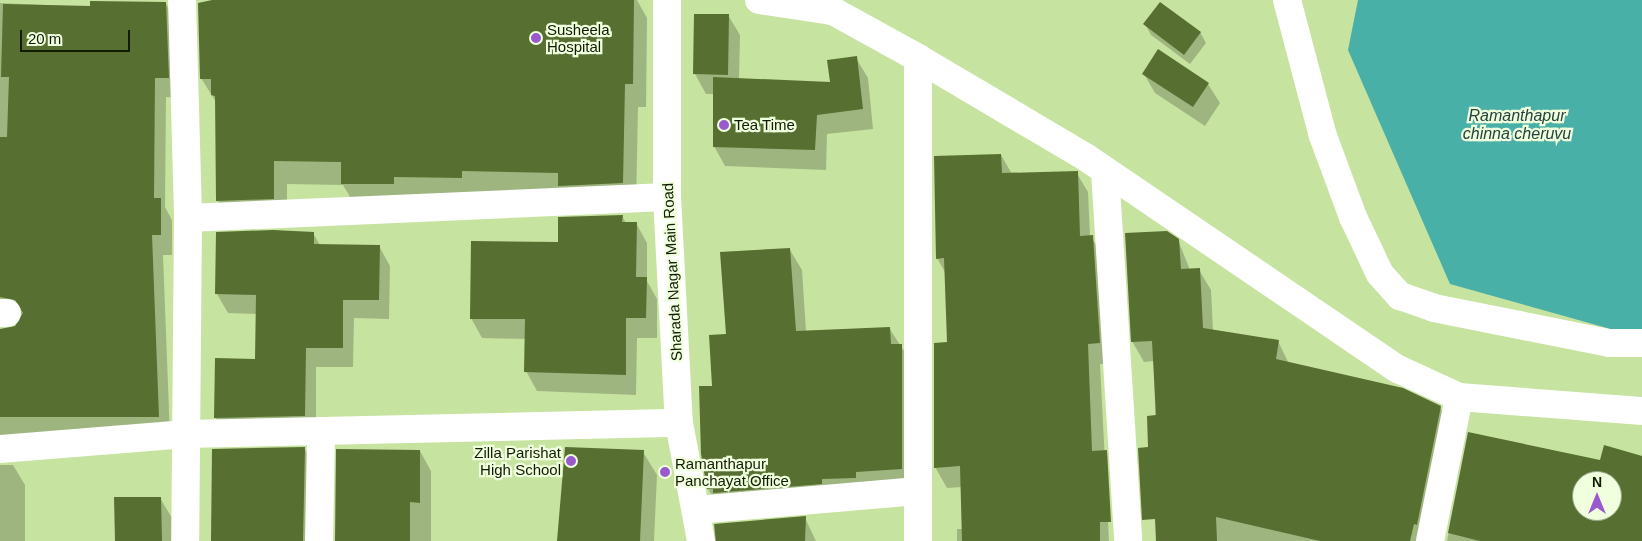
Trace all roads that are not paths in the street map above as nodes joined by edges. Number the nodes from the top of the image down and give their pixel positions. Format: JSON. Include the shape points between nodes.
{"nodes":[{"id":1,"x":182,"y":0,"type":"edge"},
{"id":2,"x":666,"y":0,"type":"edge"},
{"id":3,"x":759,"y":0,"type":"edge"},
{"id":4,"x":1287,"y":0,"type":"edge"},
{"id":5,"x":841,"y":5,"type":"edge"},
{"id":6,"x":918,"y":58,"type":"junction"},
{"id":7,"x":1105,"y":171,"type":"junction"},
{"id":8,"x":667,"y":197,"type":"junction"},
{"id":9,"x":188,"y":218,"type":"junction"},
{"id":10,"x":1642,"y":343,"type":"edge"},
{"id":11,"x":1460,"y":397,"type":"junction"},
{"id":12,"x":1642,"y":411,"type":"edge"},
{"id":13,"x":679,"y":423,"type":"junction"},
{"id":14,"x":321,"y":433,"type":"junction"},
{"id":15,"x":186,"y":434,"type":"junction"},
{"id":16,"x":0,"y":449,"type":"edge"},
{"id":17,"x":918,"y":491,"type":"junction"},
{"id":18,"x":696,"y":510,"type":"junction"},
{"id":19,"x":184,"y":541,"type":"edge"},
{"id":20,"x":319,"y":541,"type":"edge"},
{"id":21,"x":702,"y":541,"type":"edge"},
{"id":22,"x":918,"y":541,"type":"edge"},
{"id":23,"x":1128,"y":541,"type":"edge"},
{"id":24,"x":1430,"y":541,"type":"edge"}],
"edges":[{"from":1,"to":9,"type":"street"},
{"from":2,"to":8,"type":"street","name":"Sharada Nagar Main Road"},
{"from":3,"to":5,"type":"street"},
{"from":4,"to":10,"type":"street","via":[[1323,136],[1353,217],[1380,274],[1400,296],[1434,308],[1492,320],[1609,342]]},
{"from":5,"to":6,"type":"street"},
{"from":6,"to":7,"type":"street"},
{"from":6,"to":17,"type":"street"},
{"from":7,"to":11,"type":"street","via":[[1398,369]]},
{"from":7,"to":23,"type":"street"},
{"from":8,"to":9,"type":"street"},
{"from":8,"to":13,"type":"street","name":"Sharada Nagar Main Road"},
{"from":9,"to":15,"type":"street"},
{"from":11,"to":12,"type":"street"},
{"from":11,"to":24,"type":"street"},
{"from":13,"to":14,"type":"street"},
{"from":13,"to":18,"type":"street","name":"Sharada Nagar Main Road"},
{"from":14,"to":15,"type":"street"},
{"from":14,"to":20,"type":"street"},
{"from":15,"to":16,"type":"street"},
{"from":15,"to":19,"type":"street"},
{"from":17,"to":18,"type":"street"},
{"from":17,"to":22,"type":"street"},
{"from":18,"to":21,"type":"street","name":"Sharada Nagar Main Road"}]}
